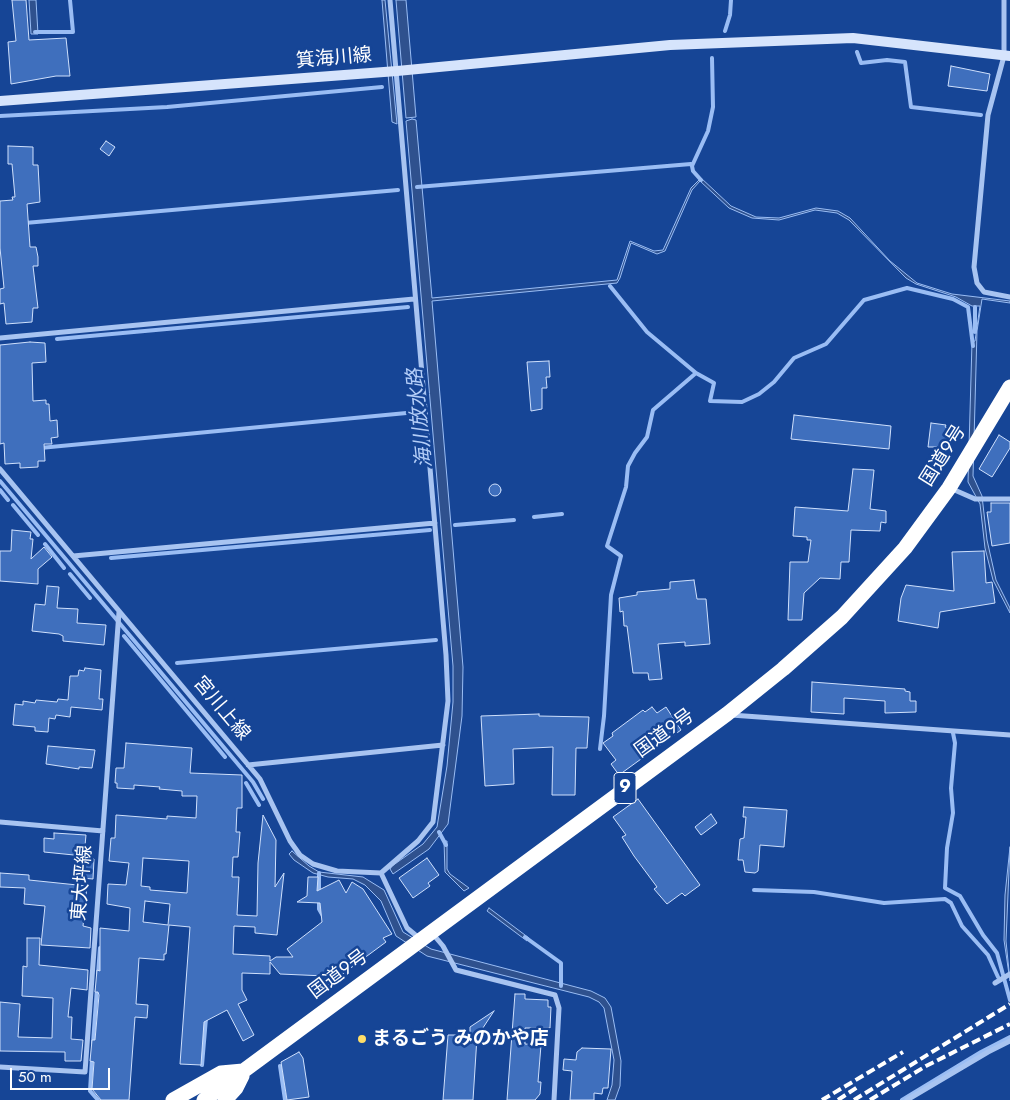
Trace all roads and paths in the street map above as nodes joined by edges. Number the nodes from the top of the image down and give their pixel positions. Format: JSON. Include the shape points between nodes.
{"nodes":[{"id":1,"x":390,"y":0,"type":"edge"},
{"id":2,"x":1004,"y":0,"type":"edge"},
{"id":3,"x":1007,"y":56,"type":"edge"},
{"id":4,"x":397,"y":71,"type":"junction"},
{"id":5,"x":0,"y":101,"type":"edge"},
{"id":6,"x":1010,"y":297,"type":"edge"},
{"id":7,"x":414,"y":299,"type":"junction"},
{"id":8,"x":0,"y":338,"type":"edge"},
{"id":9,"x":1010,"y":387,"type":"edge"},
{"id":10,"x":0,"y":468,"type":"edge"},
{"id":11,"x":949,"y":488,"type":"junction"},
{"id":12,"x":1010,"y":499,"type":"edge"},
{"id":13,"x":435,"y":523,"type":"junction"},
{"id":14,"x":73,"y":556,"type":"junction"},
{"id":15,"x":119,"y":612,"type":"junction"},
{"id":16,"x":726,"y":714,"type":"junction"},
{"id":17,"x":1010,"y":734,"type":"edge"},
{"id":18,"x":443,"y":745,"type":"junction"},
{"id":19,"x":248,"y":765,"type":"junction"},
{"id":20,"x":0,"y":822,"type":"edge"},
{"id":21,"x":103,"y":831,"type":"junction"},
{"id":22,"x":381,"y":873,"type":"junction"},
{"id":23,"x":425,"y":935,"type":"junction"},
{"id":24,"x":1010,"y":974,"type":"edge"},
{"id":25,"x":995,"y":983,"type":"dead end"},
{"id":26,"x":1010,"y":1041,"type":"edge"},
{"id":27,"x":0,"y":1066,"type":"edge"},
{"id":28,"x":245,"y":1071,"type":"junction"},
{"id":29,"x":174,"y":1100,"type":"edge"},
{"id":30,"x":204,"y":1100,"type":"edge"},
{"id":31,"x":225,"y":1100,"type":"edge"},
{"id":32,"x":554,"y":1100,"type":"edge"},
{"id":33,"x":908,"y":1100,"type":"edge"}],
"edges":[{"from":1,"to":4,"type":"street"},
{"from":2,"to":3,"type":"street"},
{"from":3,"to":4,"type":"street","name":"箕海川線","via":[[852,38],[670,45]]},
{"from":3,"to":6,"type":"street","via":[[988,115],[974,267],[976,283],[984,292]]},
{"from":4,"to":5,"type":"street","name":"箕海川線"},
{"from":4,"to":7,"type":"street"},
{"from":7,"to":8,"type":"street"},
{"from":7,"to":13,"type":"street"},
{"from":9,"to":11,"type":"highway","name":"国道9号","number":"9"},
{"from":10,"to":14,"type":"street","name":"宮川上線"},
{"from":11,"to":12,"type":"street","via":[[975,499]]},
{"from":11,"to":16,"type":"highway","name":"国道9号","number":"9","via":[[905,548],[842,617]]},
{"from":13,"to":14,"type":"street"},
{"from":13,"to":18,"type":"street","via":[[448,701]]},
{"from":14,"to":15,"type":"street","name":"宮川上線"},
{"from":15,"to":19,"type":"street","name":"宮川上線"},
{"from":15,"to":21,"type":"street","name":"東大坪線"},
{"from":16,"to":17,"type":"street"},
{"from":16,"to":23,"type":"highway","name":"国道9号","number":"9"},
{"from":18,"to":19,"type":"street"},
{"from":18,"to":22,"type":"street","via":[[433,822],[418,841]]},
{"from":19,"to":22,"type":"street","name":"宮川上線","via":[[267,790],[290,841],[300,855],[313,864],[337,871]]},
{"from":20,"to":21,"type":"street"},
{"from":21,"to":27,"type":"street","name":"東大坪線","via":[[85,1072]]},
{"from":22,"to":23,"type":"street","via":[[407,928]]},
{"from":23,"to":28,"type":"highway","name":"国道9号","number":"9"},
{"from":23,"to":32,"type":"street","via":[[443,946],[456,970],[555,995],[559,1008]]},
{"from":24,"to":25,"type":"street"},
{"from":26,"to":33,"type":"street"},
{"from":28,"to":29,"type":"highway","via":[[221,1073]]},
{"from":28,"to":30,"type":"highway","name":"国道9号","number":"9"},
{"from":28,"to":31,"type":"highway","number":"9"}]}
